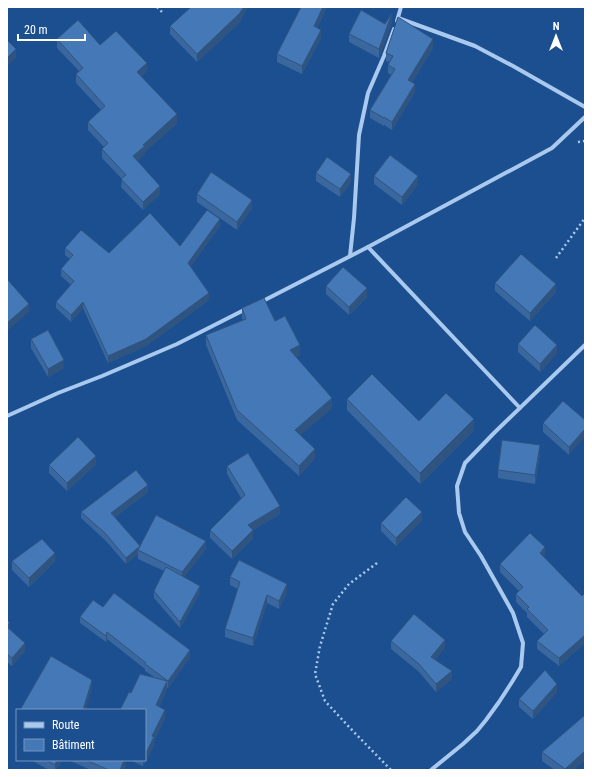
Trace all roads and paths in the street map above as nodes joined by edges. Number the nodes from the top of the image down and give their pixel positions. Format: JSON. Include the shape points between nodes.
{"nodes":[{"id":1,"x":157,"y":7,"type":"edge"},
{"id":2,"x":402,"y":7,"type":"edge"},
{"id":3,"x":162,"y":12,"type":"dead end"},
{"id":4,"x":398,"y":18,"type":"junction"},
{"id":5,"x":585,"y":108,"type":"edge"},
{"id":6,"x":585,"y":117,"type":"edge"},
{"id":7,"x":585,"y":218,"type":"edge"},
{"id":8,"x":368,"y":247,"type":"junction"},
{"id":9,"x":350,"y":256,"type":"junction"},
{"id":10,"x":556,"y":258,"type":"dead end"},
{"id":11,"x":585,"y":345,"type":"edge"},
{"id":12,"x":520,"y":408,"type":"junction"},
{"id":13,"x":7,"y":416,"type":"edge"},
{"id":14,"x":377,"y":563,"type":"dead end"},
{"id":15,"x":392,"y":770,"type":"edge"},
{"id":16,"x":431,"y":770,"type":"edge"}],
"edges":[{"from":1,"to":3,"type":"path"},
{"from":2,"to":4,"type":"street"},
{"from":4,"to":5,"type":"street","via":[[475,46]]},
{"from":4,"to":9,"type":"street","via":[[368,93],[359,135]]},
{"from":6,"to":8,"type":"street","via":[[552,148]]},
{"from":7,"to":10,"type":"path"},
{"from":8,"to":9,"type":"street"},
{"from":8,"to":12,"type":"street"},
{"from":9,"to":13,"type":"street","via":[[177,344],[58,392]]},
{"from":11,"to":12,"type":"street"},
{"from":12,"to":16,"type":"street","via":[[465,463],[457,486],[459,513],[466,532],[513,613],[523,643],[521,667],[481,725],[463,744]]},
{"from":14,"to":15,"type":"path","via":[[349,584],[333,604],[320,646],[315,674],[325,701]]}]}
